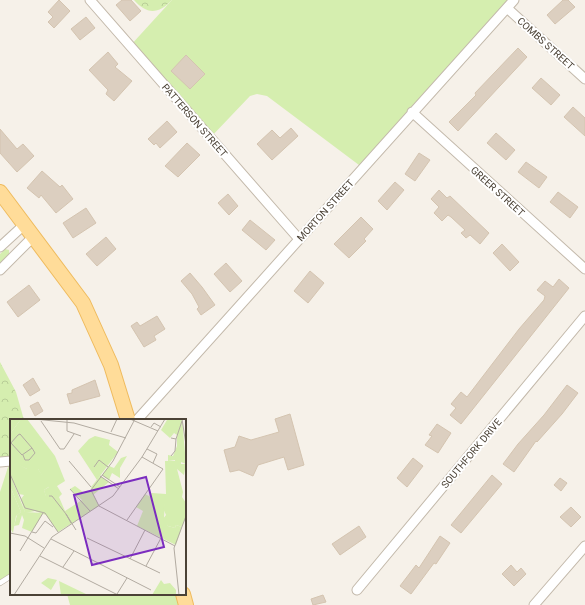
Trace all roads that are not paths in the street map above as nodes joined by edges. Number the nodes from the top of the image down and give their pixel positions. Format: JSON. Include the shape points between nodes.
{"nodes":[{"id":1,"x":90,"y":0,"type":"edge"},
{"id":2,"x":514,"y":0,"type":"edge"},
{"id":3,"x":507,"y":8,"type":"junction"},
{"id":4,"x":585,"y":79,"type":"edge"},
{"id":5,"x":412,"y":112,"type":"junction"},
{"id":6,"x":0,"y":192,"type":"edge"},
{"id":7,"x":25,"y":224,"type":"junction"},
{"id":8,"x":34,"y":236,"type":"junction"},
{"id":9,"x":299,"y":239,"type":"junction"},
{"id":10,"x":0,"y":247,"type":"edge"},
{"id":11,"x":585,"y":269,"type":"edge"},
{"id":12,"x":0,"y":270,"type":"edge"},
{"id":13,"x":585,"y":316,"type":"edge"},
{"id":14,"x":128,"y":419,"type":"edge"},
{"id":15,"x":138,"y":419,"type":"edge"},
{"id":16,"x":10,"y":461,"type":"edge"},
{"id":17,"x":0,"y":462,"type":"edge"},
{"id":18,"x":585,"y":546,"type":"edge"},
{"id":19,"x":10,"y":577,"type":"edge"},
{"id":20,"x":0,"y":583,"type":"edge"},
{"id":21,"x":357,"y":590,"type":"dead end"},
{"id":22,"x":183,"y":595,"type":"edge"},
{"id":23,"x":186,"y":605,"type":"edge"},
{"id":24,"x":534,"y":605,"type":"edge"}],
"edges":[{"from":1,"to":9,"type":"street","name":"PATTERSON STREET"},
{"from":2,"to":3,"type":"street","name":"MORTON STREET"},
{"from":3,"to":4,"type":"street","name":"COMBS STREET"},
{"from":3,"to":5,"type":"street","name":"MORTON STREET"},
{"from":5,"to":9,"type":"street","name":"MORTON STREET"},
{"from":5,"to":11,"type":"street","name":"GREER STREET"},
{"from":6,"to":7,"type":"main road"},
{"from":7,"to":8,"type":"main road"},
{"from":7,"to":10,"type":"street"},
{"from":8,"to":12,"type":"street"},
{"from":8,"to":14,"type":"main road","via":[[83,303],[111,365]]},
{"from":9,"to":15,"type":"street","name":"MORTON STREET"},
{"from":13,"to":21,"type":"street","name":"SOUTHFORK DRIVE"},
{"from":16,"to":17,"type":"street"},
{"from":18,"to":24,"type":"street"},
{"from":19,"to":20,"type":"lane"},
{"from":22,"to":23,"type":"main road"}]}
